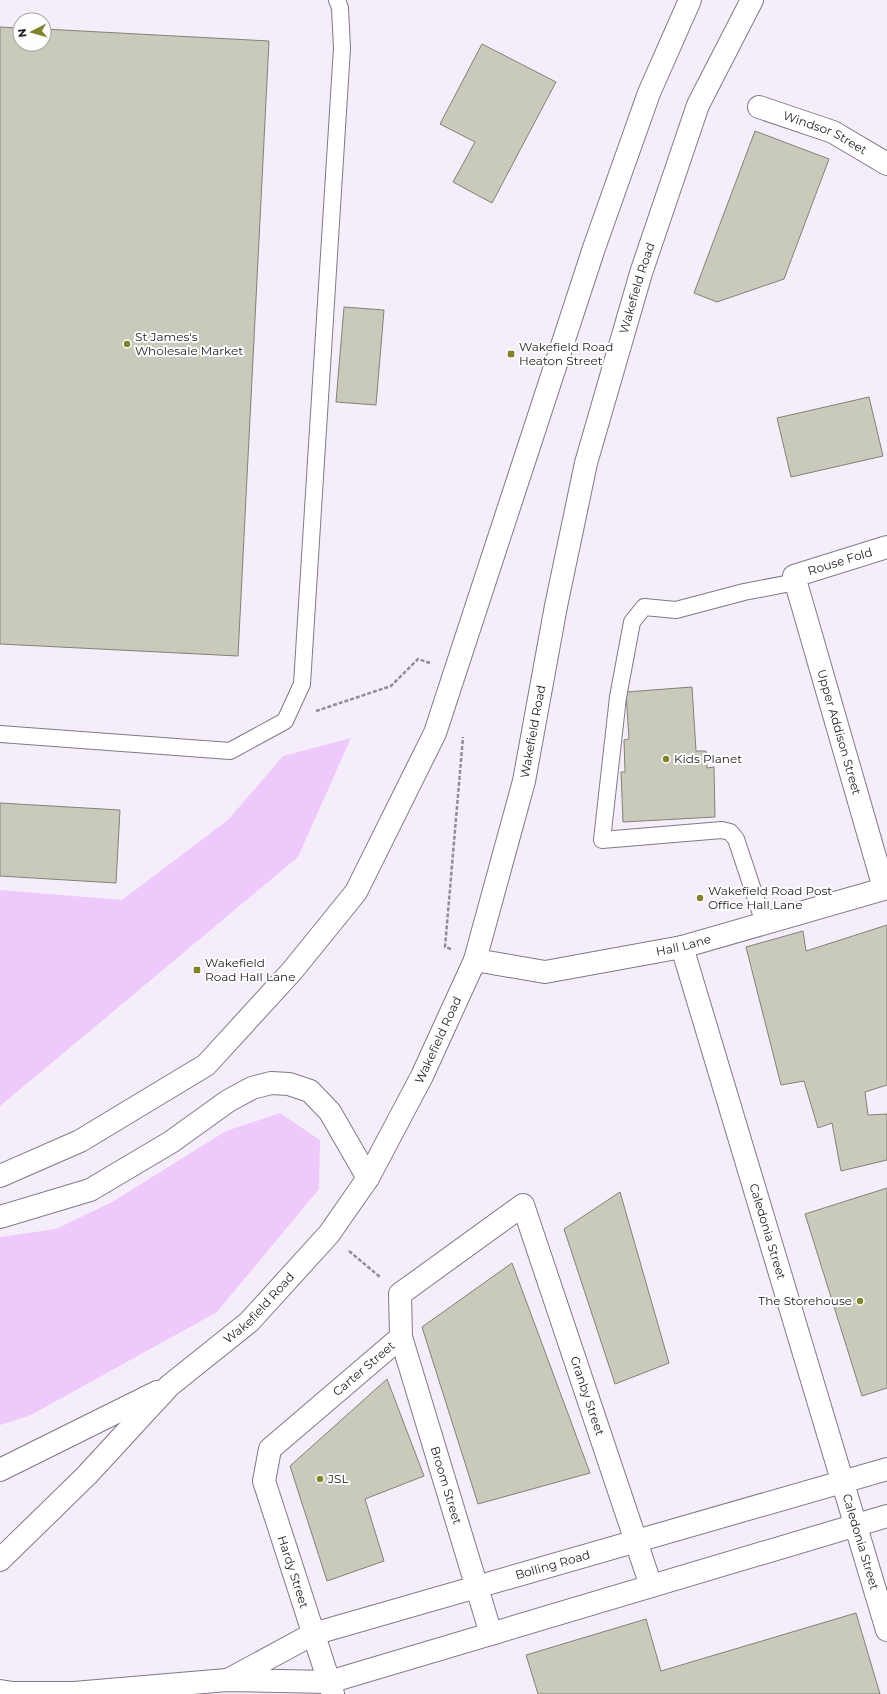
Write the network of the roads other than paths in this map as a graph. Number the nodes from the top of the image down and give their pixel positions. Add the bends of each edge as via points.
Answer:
1 (337, 0) edge
2 (752, 0) edge
3 (685, 2) edge
4 (759, 107) dead end
5 (887, 164) edge
6 (887, 548) edge
7 (795, 579) junction
8 (0, 734) edge
9 (885, 888) edge
10 (764, 923) junction
11 (682, 947) junction
12 (475, 960) junction
13 (0, 1176) edge
14 (368, 1178) junction
15 (523, 1205) joint
16 (0, 1217) edge
17 (401, 1337) junction
18 (169, 1386) junction
19 (270, 1449) joint
20 (887, 1469) edge
21 (0, 1470) edge
22 (842, 1482) junction
23 (887, 1516) edge
24 (856, 1526) junction
25 (635, 1542) junction
26 (0, 1560) edge
27 (650, 1586) junction
28 (477, 1587) junction
29 (887, 1630) edge
30 (313, 1634) junction
31 (491, 1634) junction
32 (227, 1680) junction
33 (195, 1688) edge
34 (331, 1688) edge
35 (6, 1690) edge
36 (130, 1691) edge

1 - 8 lane via 340,8 342,48 302,684 285,721 230,751
2 - 12 street, Wakefield Road via 698,105 641,273 586,463 556,606 524,781
3 - 13 street via 594,248 438,725 356,892 292,971 206,1065 80,1142
4 - 5 street, Windsor Street via 833,132
6 - 7 street, Rouse Fold
7 - 9 street, Upper Addison Street
7 - 10 lane via 676,610 644,607 632,622 618,697 602,840 722,830 730,832 736,839
9 - 10 street, Hall Lane
10 - 11 street, Hall Lane
11 - 12 street, Hall Lane via 545,972
11 - 22 street, Caledonia Street
12 - 14 street, Wakefield Road via 422,1076
14 - 16 street via 330,1112 310,1091 290,1084 271,1083 252,1088 228,1101 171,1142 90,1190
14 - 18 street, Wakefield Road via 329,1234 249,1322
15 - 17 street, Carter Street via 400,1294
15 - 25 street, Granby Street
17 - 19 street, Carter Street
17 - 28 street, Broom Street
18 - 21 street
18 - 26 street via 88,1475
19 - 30 street, Hardy Street via 264,1481
20 - 22 street, Bolling Road
22 - 24 street, Caledonia Street
22 - 25 street, Bolling Road
23 - 24 street, Bolling Road
24 - 27 street, Bolling Road
24 - 29 street, Caledonia Street
25 - 27 street, Granby Street
25 - 28 street, Bolling Road
27 - 31 street, Bolling Road
28 - 30 street, Bolling Road
28 - 31 street, Broom Street
30 - 32 street, Bolling Road
30 - 34 street, Hardy Street
31 - 34 street, Bolling Road
32 - 33 street, Bolling Road
32 - 34 street, Bolling Road
33 - 36 street, Bolling Road
35 - 36 street, Bolling Road via 74,1693

